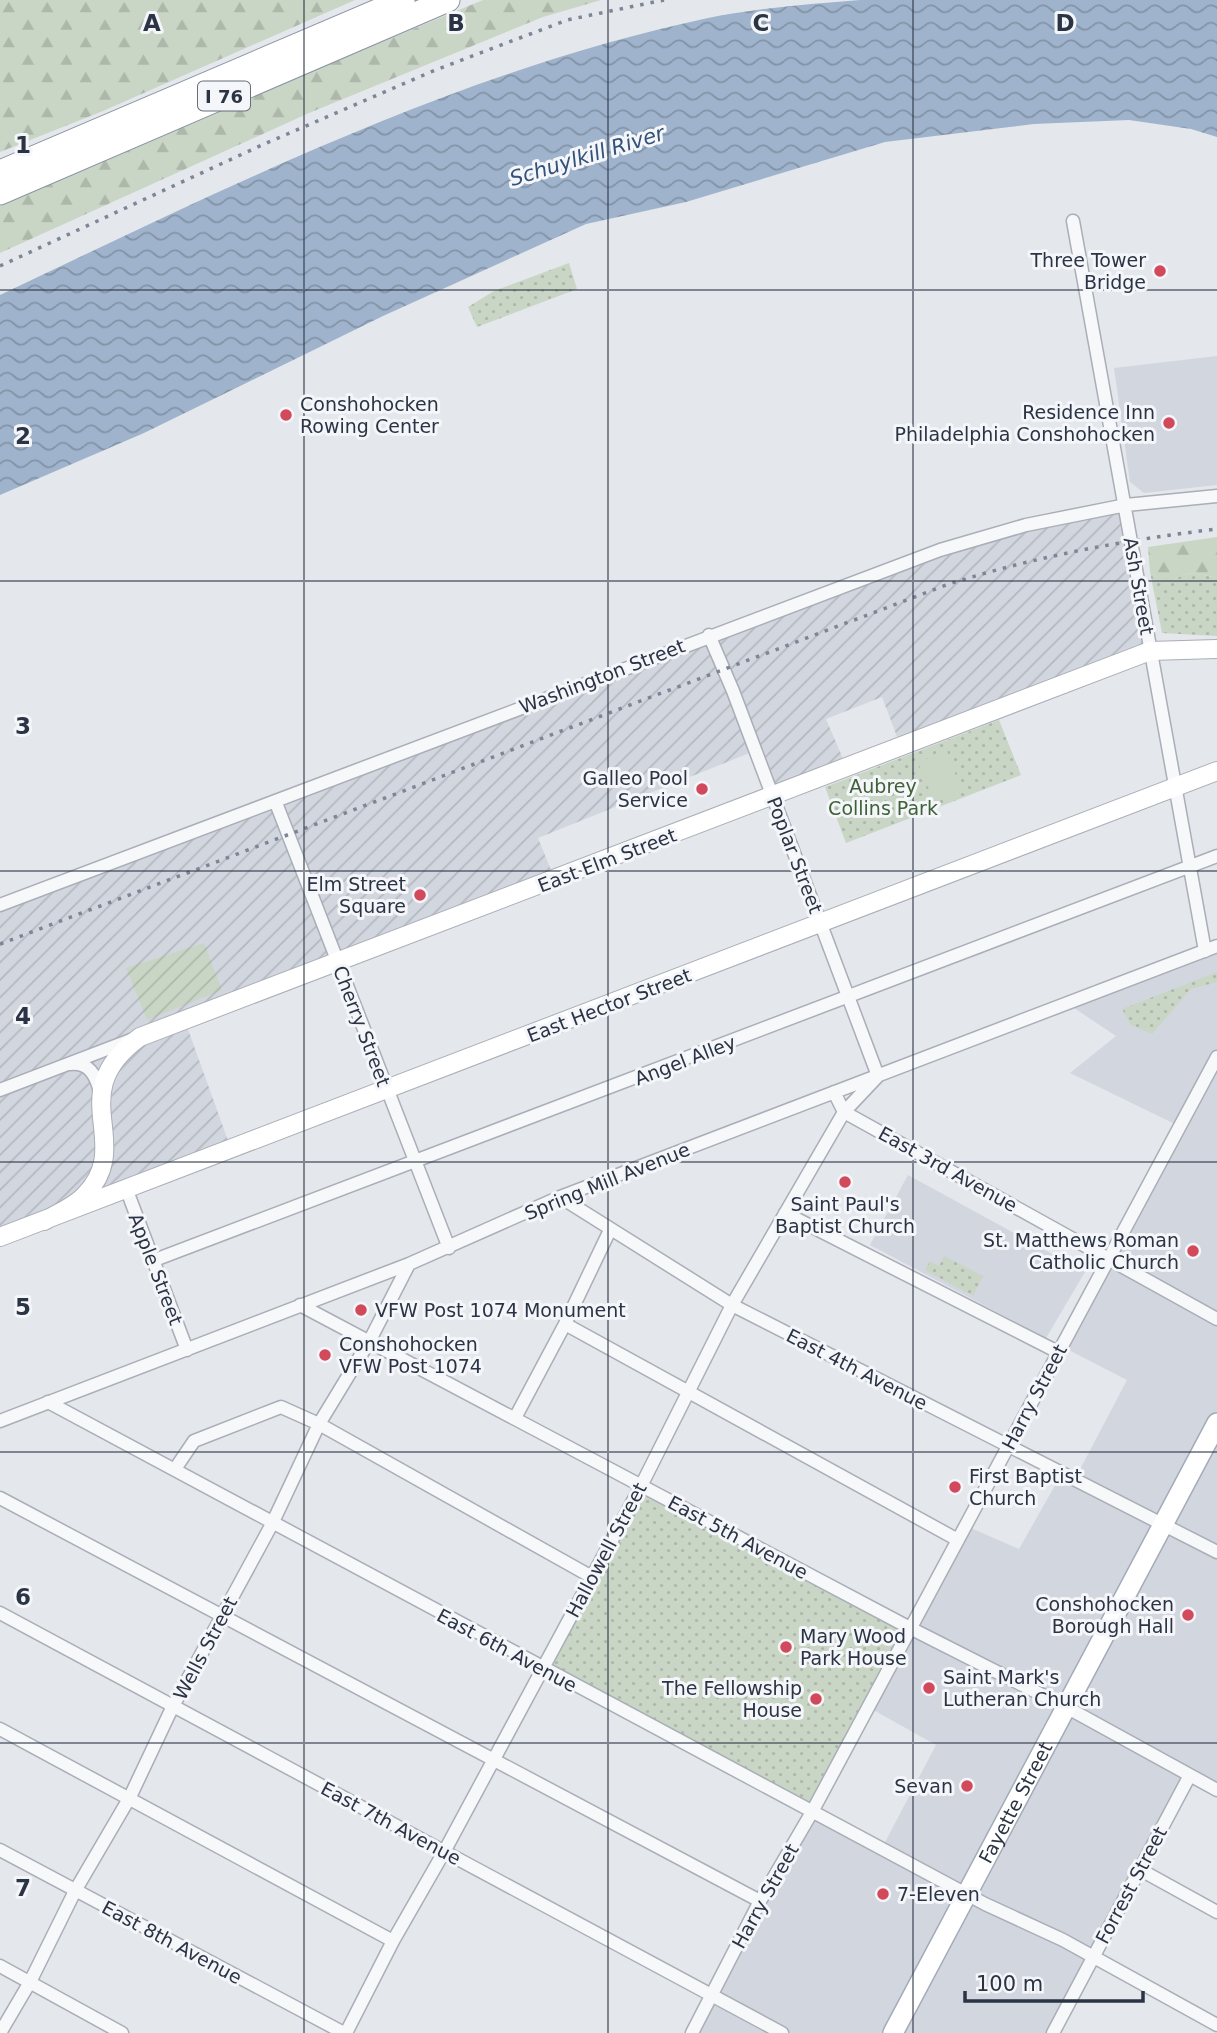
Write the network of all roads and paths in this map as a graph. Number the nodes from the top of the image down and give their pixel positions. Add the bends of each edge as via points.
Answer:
1 (403, 0) edge
2 (448, 0) edge
3 (0, 172) edge
4 (0, 193) edge
5 (1073, 221) dead end
6 (1217, 496) edge
7 (1126, 505) junction
8 (709, 635) junction
9 (1217, 649) edge
10 (1150, 651) junction
11 (1217, 771) edge
12 (1175, 786) junction
13 (773, 797) junction
14 (276, 803) junction
15 (1217, 856) edge
16 (1190, 864) junction
17 (0, 905) edge
18 (821, 924) junction
19 (1211, 948) edge
20 (337, 963) junction
21 (849, 998) junction
22 (140, 1037) junction
23 (1217, 1057) edge
24 (60, 1067) junction
25 (878, 1076) junction
26 (1211, 1081) edge
27 (0, 1090) edge
28 (387, 1090) junction
29 (100, 1092) junction
30 (834, 1092) junction
31 (844, 1112) junction
32 (104, 1158) junction
33 (414, 1161) junction
34 (126, 1188) junction
35 (559, 1197) junction
36 (785, 1213) junction
37 (44, 1221) junction
38 (610, 1230) junction
39 (0, 1237) edge
40 (449, 1248) junction
41 (1107, 1259) junction
42 (152, 1261) junction
43 (409, 1264) junction
44 (300, 1305) junction
45 (732, 1305) junction
46 (1217, 1319) edge
47 (565, 1324) junction
48 (370, 1340) junction
49 (187, 1350) junction
50 (1058, 1352) junction
51 (690, 1391) junction
52 (47, 1402) junction
53 (515, 1418) junction
54 (0, 1421) edge
55 (1217, 1423) edge
56 (319, 1424) junction
57 (1008, 1446) junction
58 (175, 1469) junction
59 (641, 1486) junction
60 (0, 1498) edge
61 (272, 1524) junction
62 (1164, 1524) junction
63 (958, 1540) junction
64 (1217, 1552) edge
65 (592, 1577) junction
66 (0, 1613) edge
67 (223, 1615) junction
68 (910, 1628) junction
69 (543, 1669) junction
70 (1066, 1707) junction
71 (172, 1708) junction
72 (0, 1729) edge
73 (492, 1759) junction
74 (1190, 1775) junction
75 (1217, 1790) edge
76 (130, 1797) junction
77 (812, 1812) junction
78 (0, 1850) edge
79 (444, 1852) junction
80 (1139, 1869) junction
81 (75, 1891) junction
82 (967, 1894) junction
83 (760, 1901) junction
84 (1217, 1912) edge
85 (393, 1941) junction
86 (1093, 1956) junction
87 (0, 1966) edge
88 (30, 1982) junction
89 (711, 1996) junction
90 (1217, 2025) edge
91 (0, 2033) edge
92 (122, 2033) edge
93 (345, 2033) edge
94 (692, 2033) edge
95 (782, 2033) edge
96 (893, 2033) edge
97 (1053, 2033) edge

1 - 3 highway, I 76
2 - 4 highway, I 76
5 - 7 street, Ash Street
6 - 7 street, Washington Street
7 - 8 street, Washington Street via 1026,525 940,550
7 - 10 street, Ash Street
8 - 13 street, Poplar Street
8 - 14 street, Washington Street
9 - 10 main road, East Elm Street
10 - 12 street, Ash Street
10 - 13 main road, East Elm Street
11 - 12 main road, East Hector Street
12 - 16 street, Ash Street
12 - 18 main road, East Hector Street
13 - 18 street, Poplar Street
13 - 20 main road, East Elm Street
14 - 17 street, Washington Street
14 - 20 street, Cherry Street
15 - 16 street, Angel Alley
16 - 19 street, Ash Street
16 - 21 street, Angel Alley
18 - 21 street, Poplar Street
18 - 28 main road, East Hector Street
19 - 25 street, Spring Mill Avenue
20 - 22 main road, East Elm Street
20 - 28 street, Cherry Street
21 - 25 street, Poplar Street
21 - 33 street, Angel Alley
22 - 24 street, East Elm Street
22 - 29 main road via 117,1056
23 - 26 street, Harry Street
24 - 27 street, East Elm Street
24 - 29 street via 84,1065
25 - 30 street, Spring Mill Avenue
25 - 31 street, Hallowell Street
26 - 41 street, Harry Street
28 - 33 street, Cherry Street
28 - 34 main road, East Hector Street
29 - 32 main road
30 - 31 street
30 - 35 street, Spring Mill Avenue
31 - 36 street, Hallowell Street
31 - 41 street, East 3rd Avenue
32 - 34 main road via 110,1177
32 - 37 main road via 87,1194
33 - 40 street, Cherry Street
33 - 42 street, Angel Alley
34 - 37 main road, East Hector Street
34 - 42 street, Apple Street
35 - 38 street, East 4th Avenue
35 - 40 street, Spring Mill Avenue
36 - 45 street, Hallowell Street
36 - 50 street
37 - 39 main road, East Hector Street
38 - 45 street, East 4th Avenue
38 - 47 street
40 - 43 street, Spring Mill Avenue
41 - 46 street, East 3rd Avenue
41 - 50 street, Harry Street
42 - 49 street, Apple Street
43 - 44 street, Spring Mill Avenue
43 - 48 street, Wells Street
44 - 48 street, East 5th Avenue
44 - 49 street, Spring Mill Avenue
45 - 51 street, Hallowell Street
45 - 57 street, East 4th Avenue
47 - 51 street
47 - 53 street
48 - 53 street, East 5th Avenue
48 - 56 street, Wells Street
49 - 52 street, Spring Mill Avenue
50 - 57 street, Harry Street
51 - 59 street, Hallowell Street
51 - 63 street
52 - 54 street, Spring Mill Avenue
52 - 58 street, East 6th Avenue
53 - 59 street, East 5th Avenue
55 - 62 main road, Fayette Street
56 - 58 street via 281,1407 194,1441
56 - 61 street, Wells Street
56 - 65 street
57 - 62 street, East 4th Avenue
57 - 63 street, Harry Street
58 - 61 street, East 6th Avenue
59 - 65 street, Hallowell Street
59 - 68 street, East 5th Avenue
60 - 67 street
61 - 67 street, Wells Street
61 - 69 street, East 6th Avenue
62 - 64 street, East 4th Avenue
62 - 70 main road, Fayette Street
63 - 68 street, Harry Street
65 - 69 street, Hallowell Street
66 - 71 street, East 7th Avenue
67 - 71 street, Wells Street
67 - 73 street
68 - 70 street, East 5th Avenue
68 - 77 street, Harry Street
69 - 73 street, Hallowell Street
69 - 77 street, East 6th Avenue
70 - 74 street, East 5th Avenue
70 - 82 main road, Fayette Street
71 - 76 street, Wells Street
71 - 79 street, East 7th Avenue
72 - 76 street
73 - 79 street, Hallowell Street
73 - 83 street
74 - 75 street, East 5th Avenue
74 - 80 street, Forrest Street
76 - 81 street, Wells Street
76 - 85 street
77 - 82 street, East 6th Avenue
77 - 83 street, Harry Street
78 - 81 street, East 8th Avenue
79 - 85 street, Hallowell Street
79 - 89 street, East 7th Avenue
80 - 84 street
80 - 86 street, Forrest Street
81 - 88 street, Wells Street
81 - 93 street, East 8th Avenue
82 - 86 street, East 6th Avenue
82 - 96 main road, Fayette Street
83 - 89 street, Harry Street
85 - 93 street, Hallowell Street
86 - 90 street, East 6th Avenue
86 - 97 street, Forrest Street
87 - 88 street
88 - 91 street, Wells Street
88 - 92 street
89 - 94 street, Harry Street
89 - 95 street, East 7th Avenue

